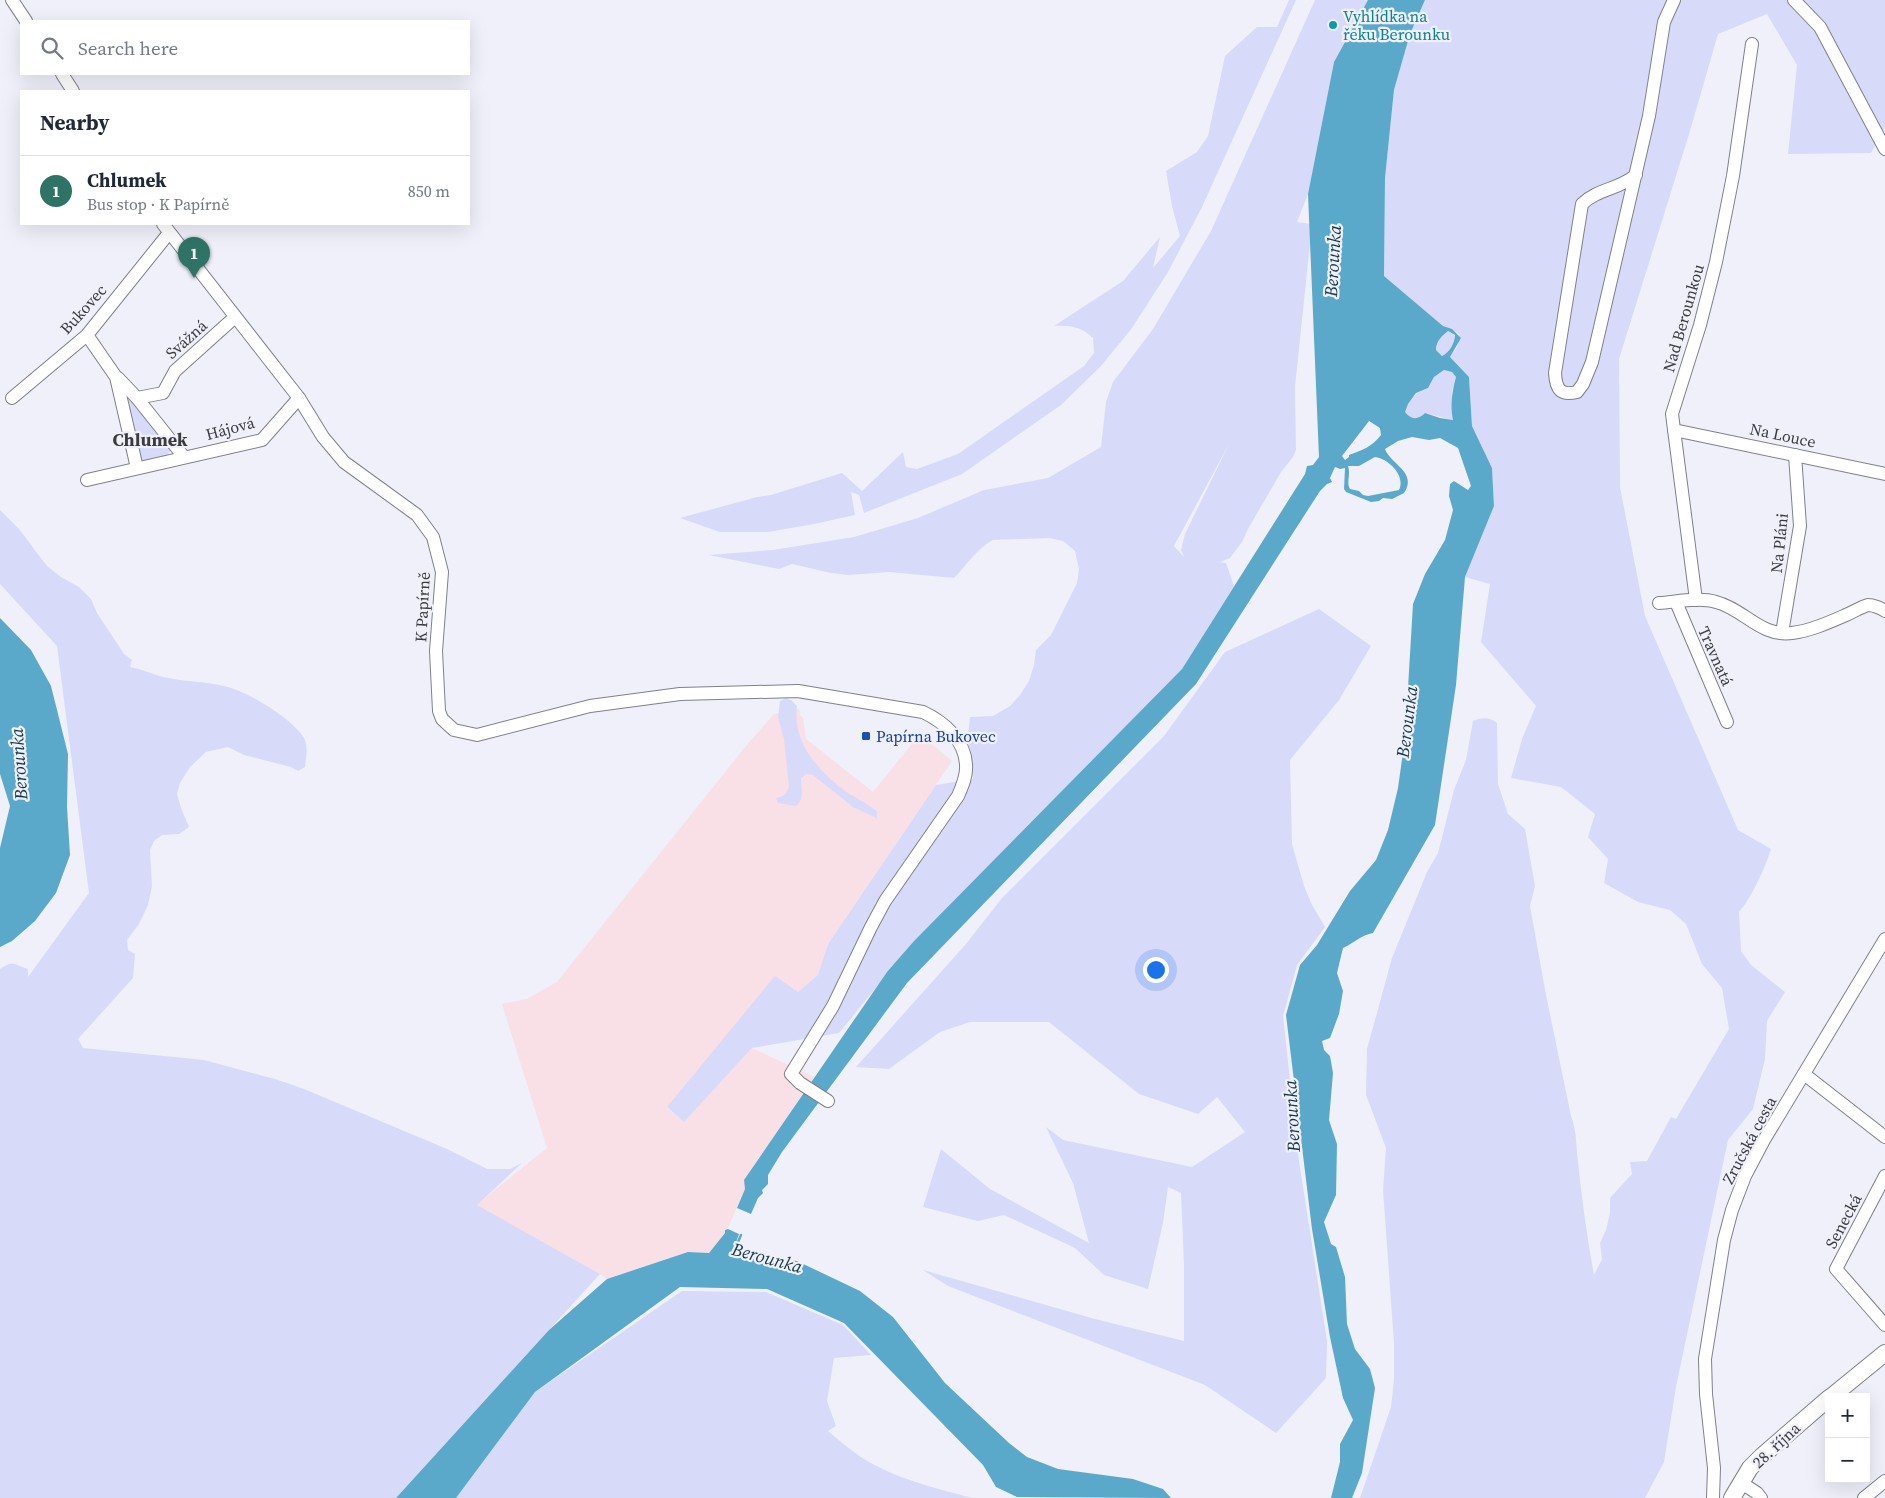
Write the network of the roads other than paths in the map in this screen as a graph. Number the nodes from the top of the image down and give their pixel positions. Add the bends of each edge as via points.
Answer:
1 (12, 0) edge
2 (1674, 0) edge
3 (1794, 0) edge
4 (25, 20) edge
5 (1752, 44) dead end
6 (63, 75) edge
7 (73, 90) edge
8 (1885, 149) edge
9 (1636, 175) junction
10 (166, 228) edge
11 (236, 317) junction
12 (86, 335) junction
13 (116, 377) junction
14 (12, 398) dead end
15 (137, 398) junction
16 (299, 398) junction
17 (1674, 430) junction
18 (1795, 455) junction
19 (184, 457) junction
20 (137, 468) junction
21 (1885, 474) edge
22 (86, 480) dead end
23 (1696, 600) junction
24 (1676, 602) junction
25 (1659, 603) dead end
26 (1885, 611) edge
27 (1782, 633) junction
28 (1727, 722) dead end
29 (1884, 944) edge
30 (1804, 1074) junction
31 (828, 1101) dead end
32 (1885, 1137) edge
33 (1885, 1176) edge
34 (1885, 1325) edge
35 (1885, 1353) edge
36 (1835, 1393) edge
37 (1825, 1401) edge
38 (1885, 1481) edge
39 (1740, 1482) junction
40 (1713, 1498) edge
41 (1732, 1498) edge
42 (1761, 1498) edge
43 (1864, 1498) edge

1 - 4 street
2 - 9 street via 1664,22
3 - 8 street via 1820,27
5 - 17 street, Nad Berounkou via 1733,176 1716,262 1672,414
6 - 7 street
9 - 9 street via 1592,362 1583,384 1577,392 1569,394 1556,385 1555,373 1582,204
10 - 11 street, K Papírně
10 - 12 street, Bukovec
11 - 15 street, Svážná via 174,371 163,393
11 - 16 street, K Papírně
12 - 13 street
12 - 14 street, Bukovec
13 - 15 street
13 - 20 street
15 - 19 street
16 - 19 street, Hájová via 262,440
16 - 31 street, K Papírně via 323,438 344,462 417,515 432,537 442,572 436,651 439,711 442,719 454,730 477,735 590,706 680,694 798,691 923,712 943,723 955,736 966,766 958,796 885,901 833,1006 791,1074
17 - 18 street, Na Louce
17 - 23 street, Nad Berounkou
18 - 21 street, Na Louce
18 - 27 street, Na Pláni via 1800,526
19 - 20 street, Hájová
20 - 22 street, Hájová
23 - 24 street
23 - 27 street via 1716,601 1765,630
24 - 25 street
24 - 28 street, Travnatá
26 - 27 street via 1868,605 1799,632
29 - 30 street, Zručská cesta
30 - 32 street
30 - 40 street, Zručská cesta via 1745,1176 1724,1240 1705,1359 1714,1468
33 - 34 street, Senecká via 1836,1269
35 - 36 main road, 28. října
37 - 39 main road, 28. října via 1762,1456
38 - 43 street
39 - 41 main road, 28. října
39 - 42 street

